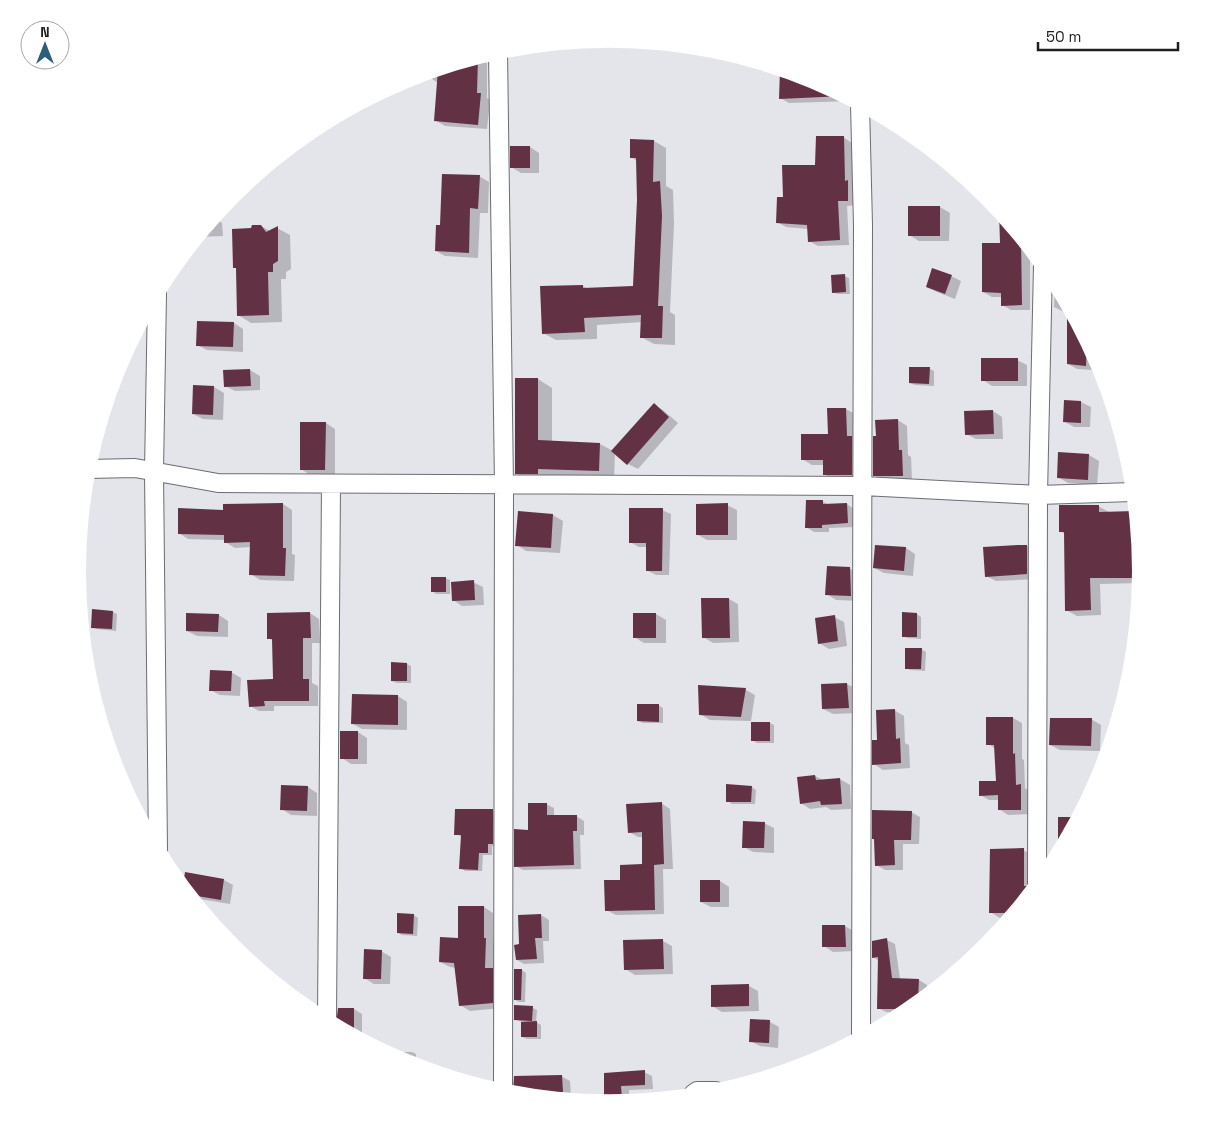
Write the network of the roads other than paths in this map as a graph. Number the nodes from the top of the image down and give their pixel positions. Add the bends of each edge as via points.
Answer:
1 (498, 60) edge
2 (860, 112) edge
3 (1043, 278) edge
4 (157, 308) edge
5 (96, 469) edge
6 (154, 472) junction
7 (331, 484) junction
8 (504, 484) junction
9 (863, 486) junction
10 (1126, 492) edge
11 (1038, 495) junction
12 (158, 835) edge
13 (1037, 871) edge
14 (327, 1011) edge
15 (861, 1028) edge
16 (503, 1082) edge

1 - 8 street
2 - 9 street
3 - 11 street
4 - 6 street
5 - 6 street via 135,468
6 - 7 street via 218,483
6 - 12 street
7 - 8 street
7 - 14 street
8 - 9 street
8 - 16 street
9 - 11 street
9 - 15 street
10 - 11 street
11 - 13 street

